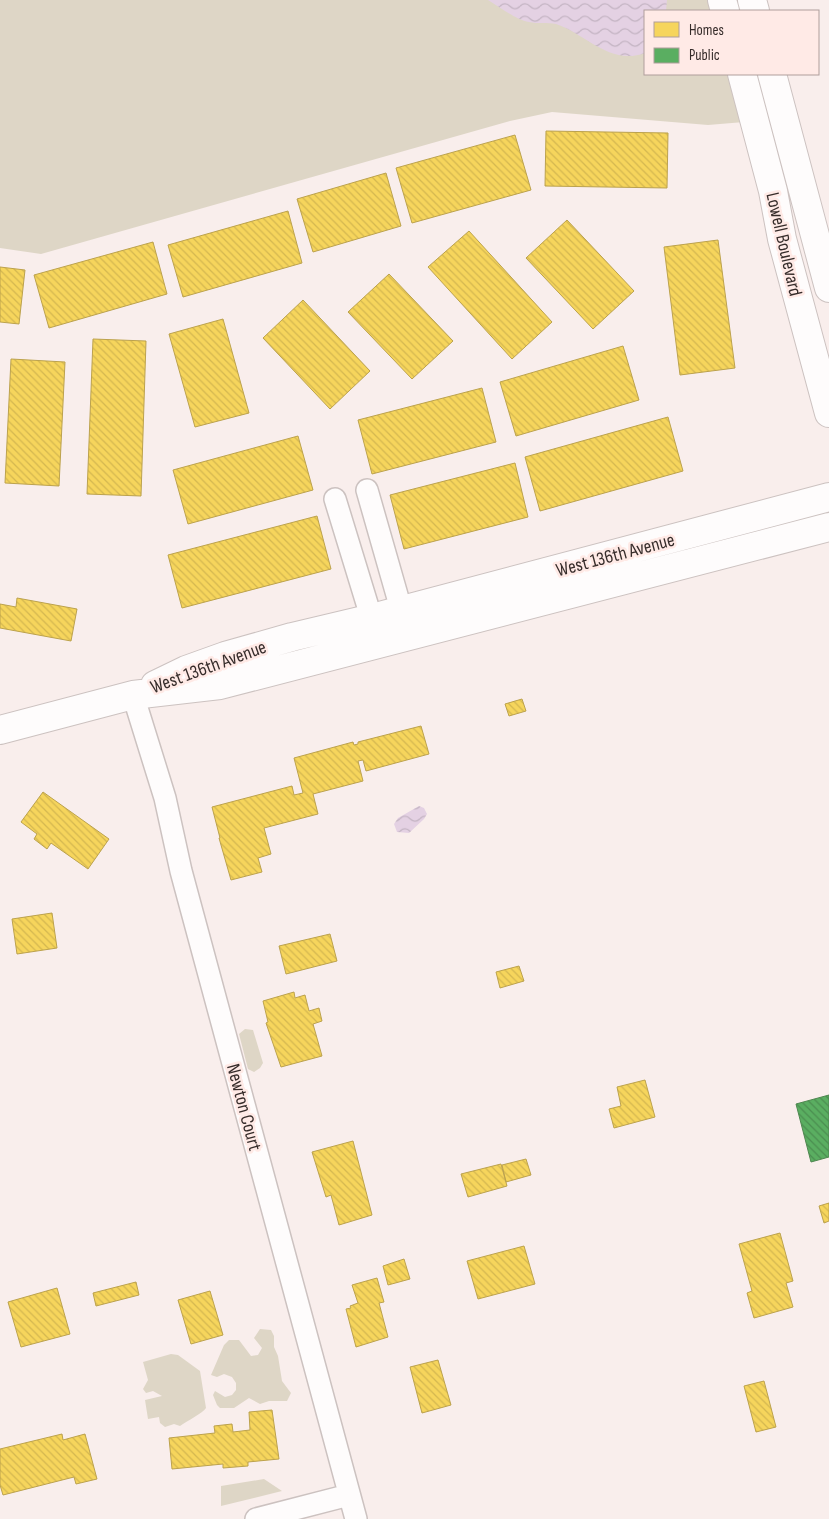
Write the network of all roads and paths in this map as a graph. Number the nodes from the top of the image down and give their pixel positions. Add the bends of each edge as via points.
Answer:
1 (742, 75) edge
2 (772, 75) edge
3 (829, 288) edge
4 (829, 413) edge
5 (367, 490) dead end
6 (829, 497) edge
7 (335, 499) dead end
8 (829, 527) edge
9 (405, 623) junction
10 (375, 631) junction
11 (133, 695) junction
12 (0, 730) edge
13 (349, 1495) junction
14 (256, 1519) edge
15 (356, 1519) edge

1 - 4 main road, Lowell Boulevard
2 - 3 main road, Lowell Boulevard
5 - 9 street
6 - 9 main road, West 136th Avenue
7 - 10 street
8 - 9 main road, West 136th Avenue
9 - 10 main road, West 136th Avenue
10 - 11 main road, West 136th Avenue via 292,637 186,670
11 - 12 main road, West 136th Avenue
11 - 13 street, Newton Court via 164,798
13 - 14 street
13 - 15 street, Newton Court

